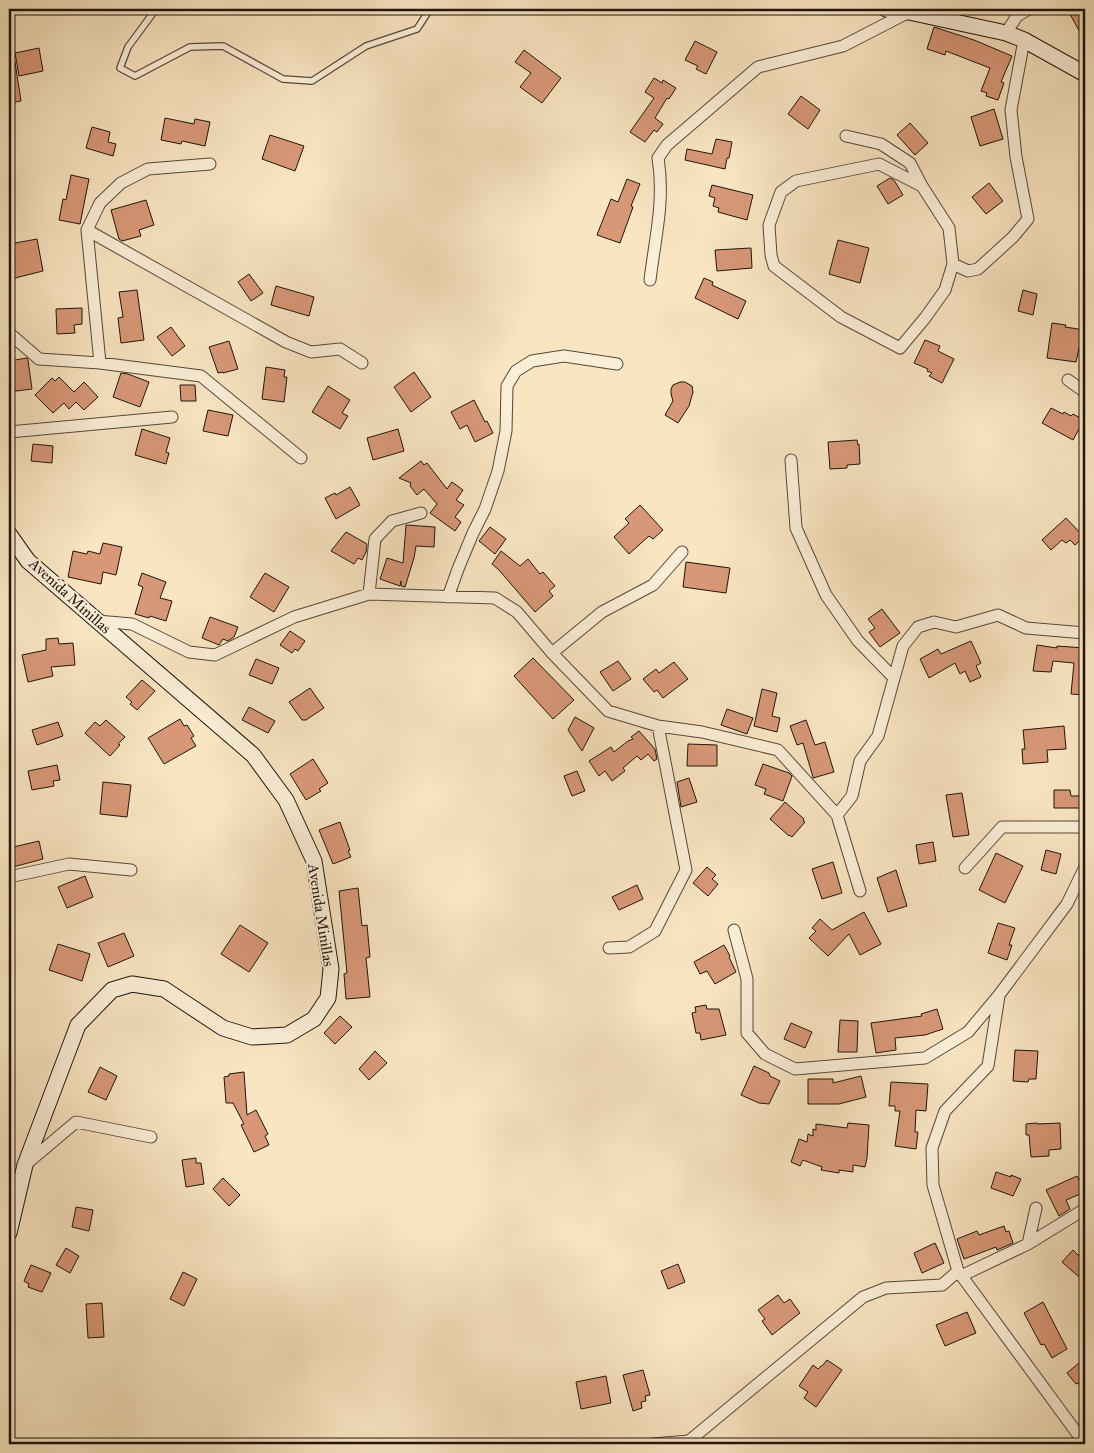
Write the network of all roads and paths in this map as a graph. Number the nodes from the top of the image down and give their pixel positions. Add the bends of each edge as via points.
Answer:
1 (156, 9) edge
2 (430, 9) edge
3 (886, 9) edge
4 (1028, 9) edge
5 (909, 12) junction
6 (1006, 33) junction
7 (1024, 40) junction
8 (1085, 74) edge
9 (846, 136) dead end
10 (210, 164) dead end
11 (922, 186) junction
12 (87, 230) junction
13 (953, 264) junction
14 (650, 280) dead end
15 (9, 332) edge
16 (100, 363) junction
17 (362, 363) dead end
18 (617, 364) dead end
19 (1068, 380) dead end
20 (1085, 392) edge
21 (172, 417) dead end
22 (9, 432) edge
23 (301, 458) dead end
24 (791, 460) dead end
25 (421, 513) dead end
26 (9, 534) edge
27 (682, 552) dead end
28 (369, 594) junction
29 (448, 597) junction
30 (98, 621) junction
31 (1085, 633) edge
32 (552, 653) junction
33 (894, 678) junction
34 (658, 726) junction
35 (837, 815) junction
36 (1085, 828) edge
37 (1085, 867) edge
38 (965, 868) dead end
39 (130, 870) dead end
40 (9, 877) edge
41 (860, 891) dead end
42 (734, 930) dead end
43 (609, 948) dead end
44 (999, 994) junction
45 (150, 1137) dead end
46 (25, 1165) junction
47 (1036, 1208) dead end
48 (1085, 1210) edge
49 (9, 1233) edge
50 (1028, 1244) junction
51 (960, 1273) junction
52 (653, 1444) edge
53 (1085, 1444) edge

1 - 2 lane via 128,47 120,68 135,76 190,47 223,46 283,79 312,81 366,46 417,29
3 - 5 street
4 - 6 street via 1017,16
5 - 6 street
5 - 14 street via 843,46 758,67 667,145 658,158 662,188
6 - 7 street
7 - 8 street
7 - 13 street via 1011,110 1028,219 978,269 968,271
9 - 11 street via 881,144 910,163
10 - 12 street via 148,169 121,183 100,203
11 - 13 street via 949,228
11 - 13 street via 879,164 796,181 781,192 769,225 774,266 841,317 900,348 945,290
12 - 16 street
12 - 17 street via 286,342 311,352 340,348
15 - 16 street via 39,359
16 - 23 street via 200,376
18 - 29 street via 564,356 532,360 516,371 507,386 506,431 498,471
19 - 20 street
21 - 22 street
24 - 33 street via 796,528 826,595 858,641
25 - 28 street via 392,521 375,539
26 - 30 street, Avenida Minillas via 28,561
27 - 32 street via 653,585 602,612
28 - 29 street
28 - 30 street via 294,617 215,655 189,652 132,624
29 - 32 street via 495,598 517,612
30 - 46 street, Avenida Minillas via 253,755 286,800 314,861 331,968 328,998 314,1019 288,1034 252,1037 224,1028 164,989 132,984 112,990 78,1025
31 - 33 street via 1026,628 998,615 956,627 934,622 918,627 903,646
32 - 34 street via 608,711
33 - 35 street via 878,736 860,761 852,796
34 - 35 street via 702,732 778,750
34 - 43 street via 686,870 655,931 629,947
35 - 41 street
36 - 38 street via 1002,827
37 - 44 street via 1067,904
39 - 40 street via 69,864
42 - 44 street via 747,980 747,1033 765,1054 795,1069 925,1058 968,1032
44 - 51 street via 988,1066 945,1111 932,1148 934,1185
45 - 46 street via 76,1122
46 - 49 street, Avenida Minillas
47 - 50 street
48 - 50 street
50 - 51 street
51 - 52 street via 942,1285 886,1288 863,1297 689,1441
51 - 53 street

